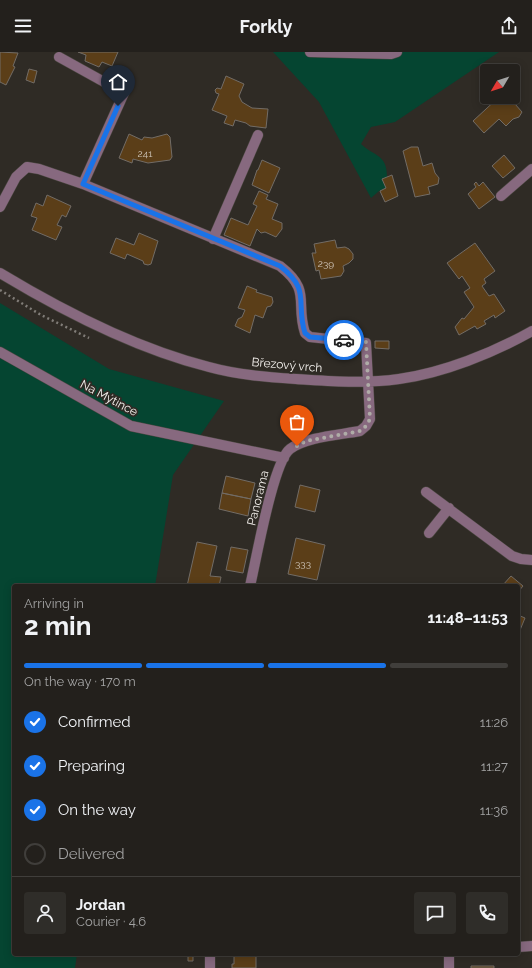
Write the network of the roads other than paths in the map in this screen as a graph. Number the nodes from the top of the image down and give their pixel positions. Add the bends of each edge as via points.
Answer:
1 (310, 52) edge
2 (397, 52) edge
3 (59, 57) dead end
4 (258, 135) dead end
5 (532, 169) edge
6 (83, 184) junction
7 (501, 196) dead end
8 (0, 207) edge
9 (213, 239) junction
10 (0, 273) edge
11 (532, 331) edge
12 (0, 352) edge
13 (369, 382) junction
14 (284, 458) junction
15 (426, 492) dead end
16 (449, 508) junction
17 (429, 533) dead end
18 (532, 560) edge
19 (250, 584) edge
20 (532, 946) edge
21 (520, 947) edge
22 (210, 956) edge
23 (449, 956) edge
24 (210, 968) edge
25 (449, 968) edge

1 - 2 street
3 - 6 street via 124,93
4 - 9 street
5 - 7 street
6 - 8 street via 27,167 16,176
6 - 9 street
9 - 13 street via 280,266 293,277 301,297 303,327 310,337 366,342
10 - 13 street, Březový vrch via 81,318 163,352 209,367 256,377
11 - 13 street, Březový vrch via 454,365 400,379
12 - 14 street, Na Mýtince via 131,426
13 - 14 street, Panorama via 370,419 366,426 360,431 306,441 289,450
14 - 19 street, Panorama via 277,473
15 - 16 street
16 - 17 street
16 - 18 street via 512,556
20 - 21 street
22 - 24 street
23 - 25 street

